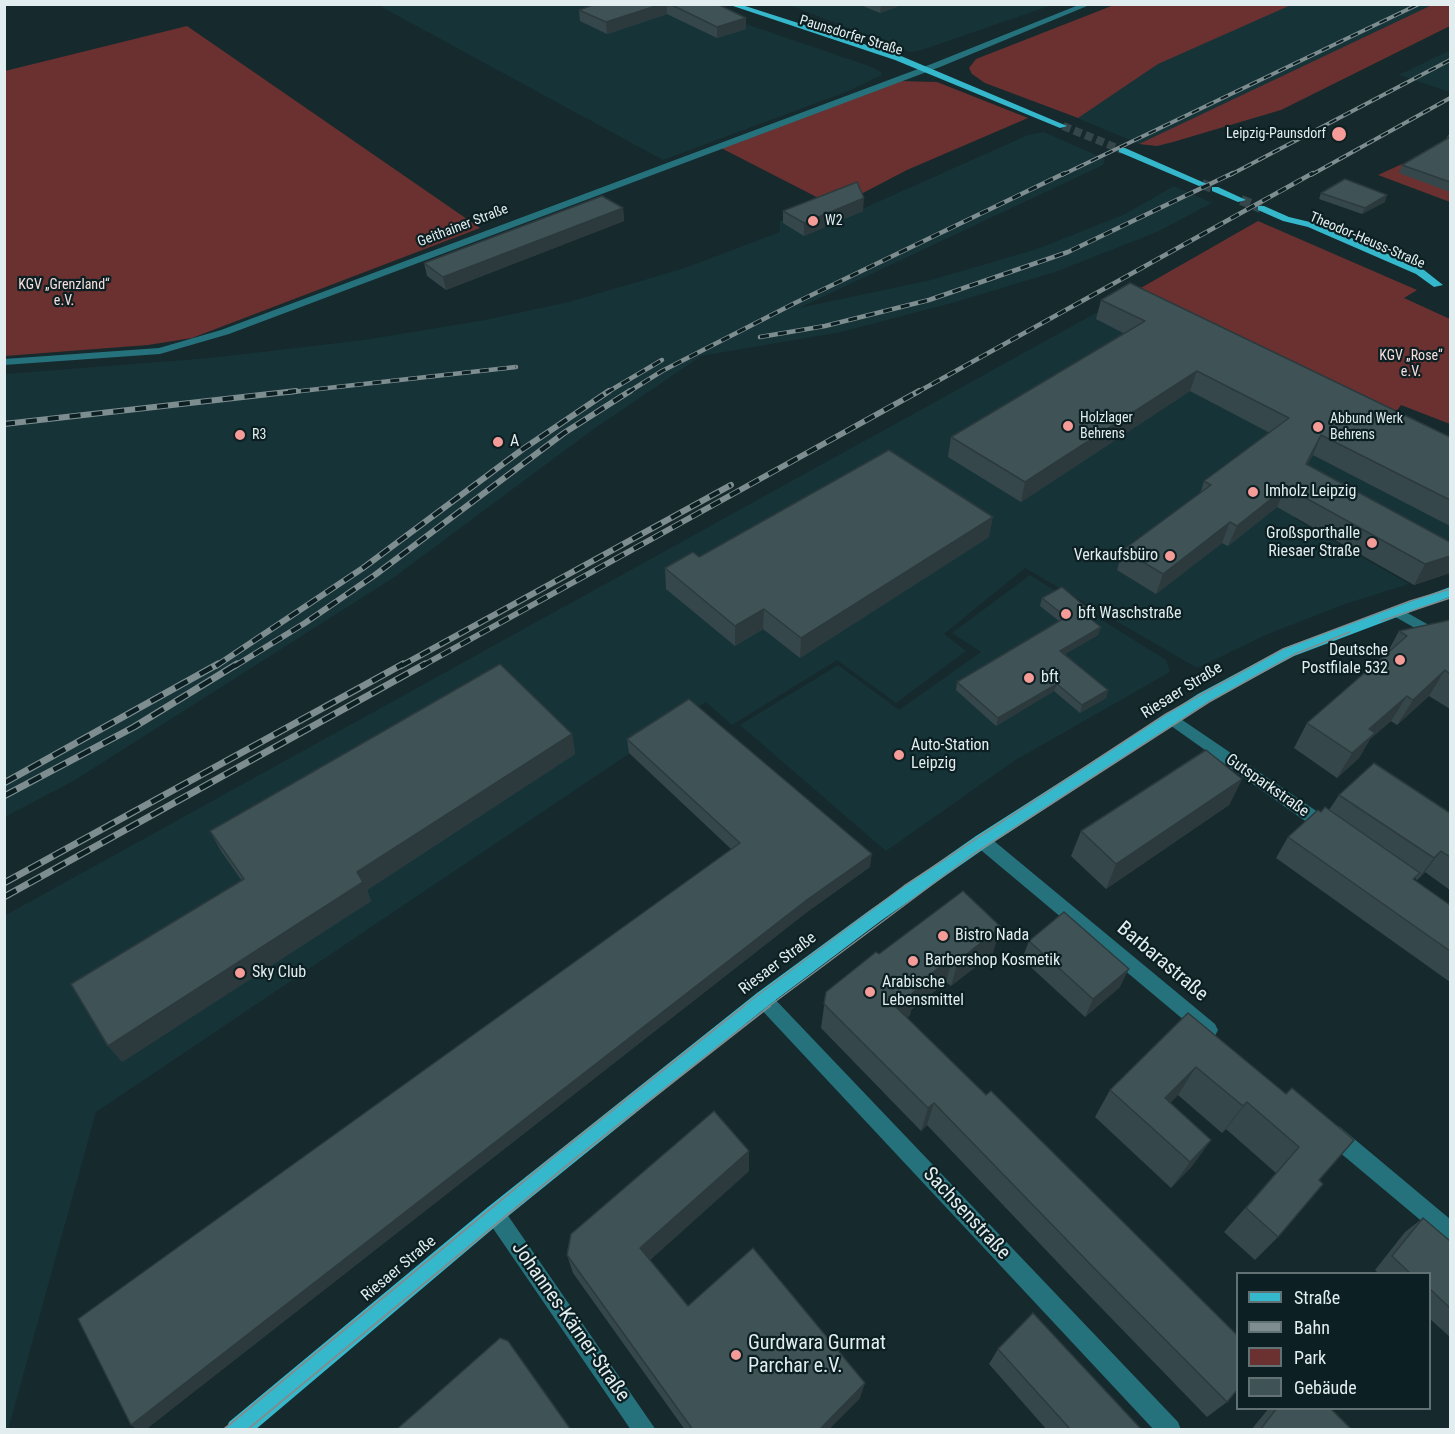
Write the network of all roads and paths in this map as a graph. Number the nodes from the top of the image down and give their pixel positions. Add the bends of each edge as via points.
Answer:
1 (722, 4) edge
2 (730, 4) edge
3 (1089, 4) edge
4 (920, 70) junction
5 (1063, 126) tunnel mouth
6 (1122, 150) tunnel mouth
7 (1202, 184) tunnel mouth
8 (1215, 189) tunnel mouth
9 (1241, 200) tunnel mouth
10 (1261, 208) tunnel mouth
11 (1450, 290) edge
12 (4, 362) edge
13 (1450, 592) edge
14 (1450, 599) edge
15 (1397, 612) junction
16 (1450, 643) edge
17 (1172, 719) junction
18 (1343, 839) edge
19 (982, 841) junction
20 (763, 999) junction
21 (1225, 1044) edge
22 (1315, 1119) edge
23 (495, 1214) junction
24 (1450, 1232) edge
25 (237, 1430) edge
26 (645, 1430) edge
27 (1170, 1430) edge

1 - 4 main road, Paunsdorfer Straße via 756,20 878,61
2 - 4 main road, Paunsdorfer Straße via 898,58
3 - 4 street, Geithainer Straße
4 - 5 main road via 964,84
4 - 12 street, Geithainer Straße via 192,343 160,351
6 - 7 main road
8 - 9 main road
10 - 11 main road, Theodor-Heuss-Straße via 1302,231 1396,272
13 - 15 main road, Riesaer Straße
14 - 15 main road, Riesaer Straße
15 - 16 street
15 - 17 main road, Riesaer Straße via 1289,652
17 - 18 street, Gutsparkstraße
17 - 19 main road, Riesaer Straße
19 - 20 main road, Riesaer Straße
19 - 21 street, Barbarastraße
20 - 23 main road, Riesaer Straße
20 - 27 street, Sachsenstraße
22 - 24 street
23 - 25 main road, Riesaer Straße
23 - 26 street, Johannes-Kärner-Straße

